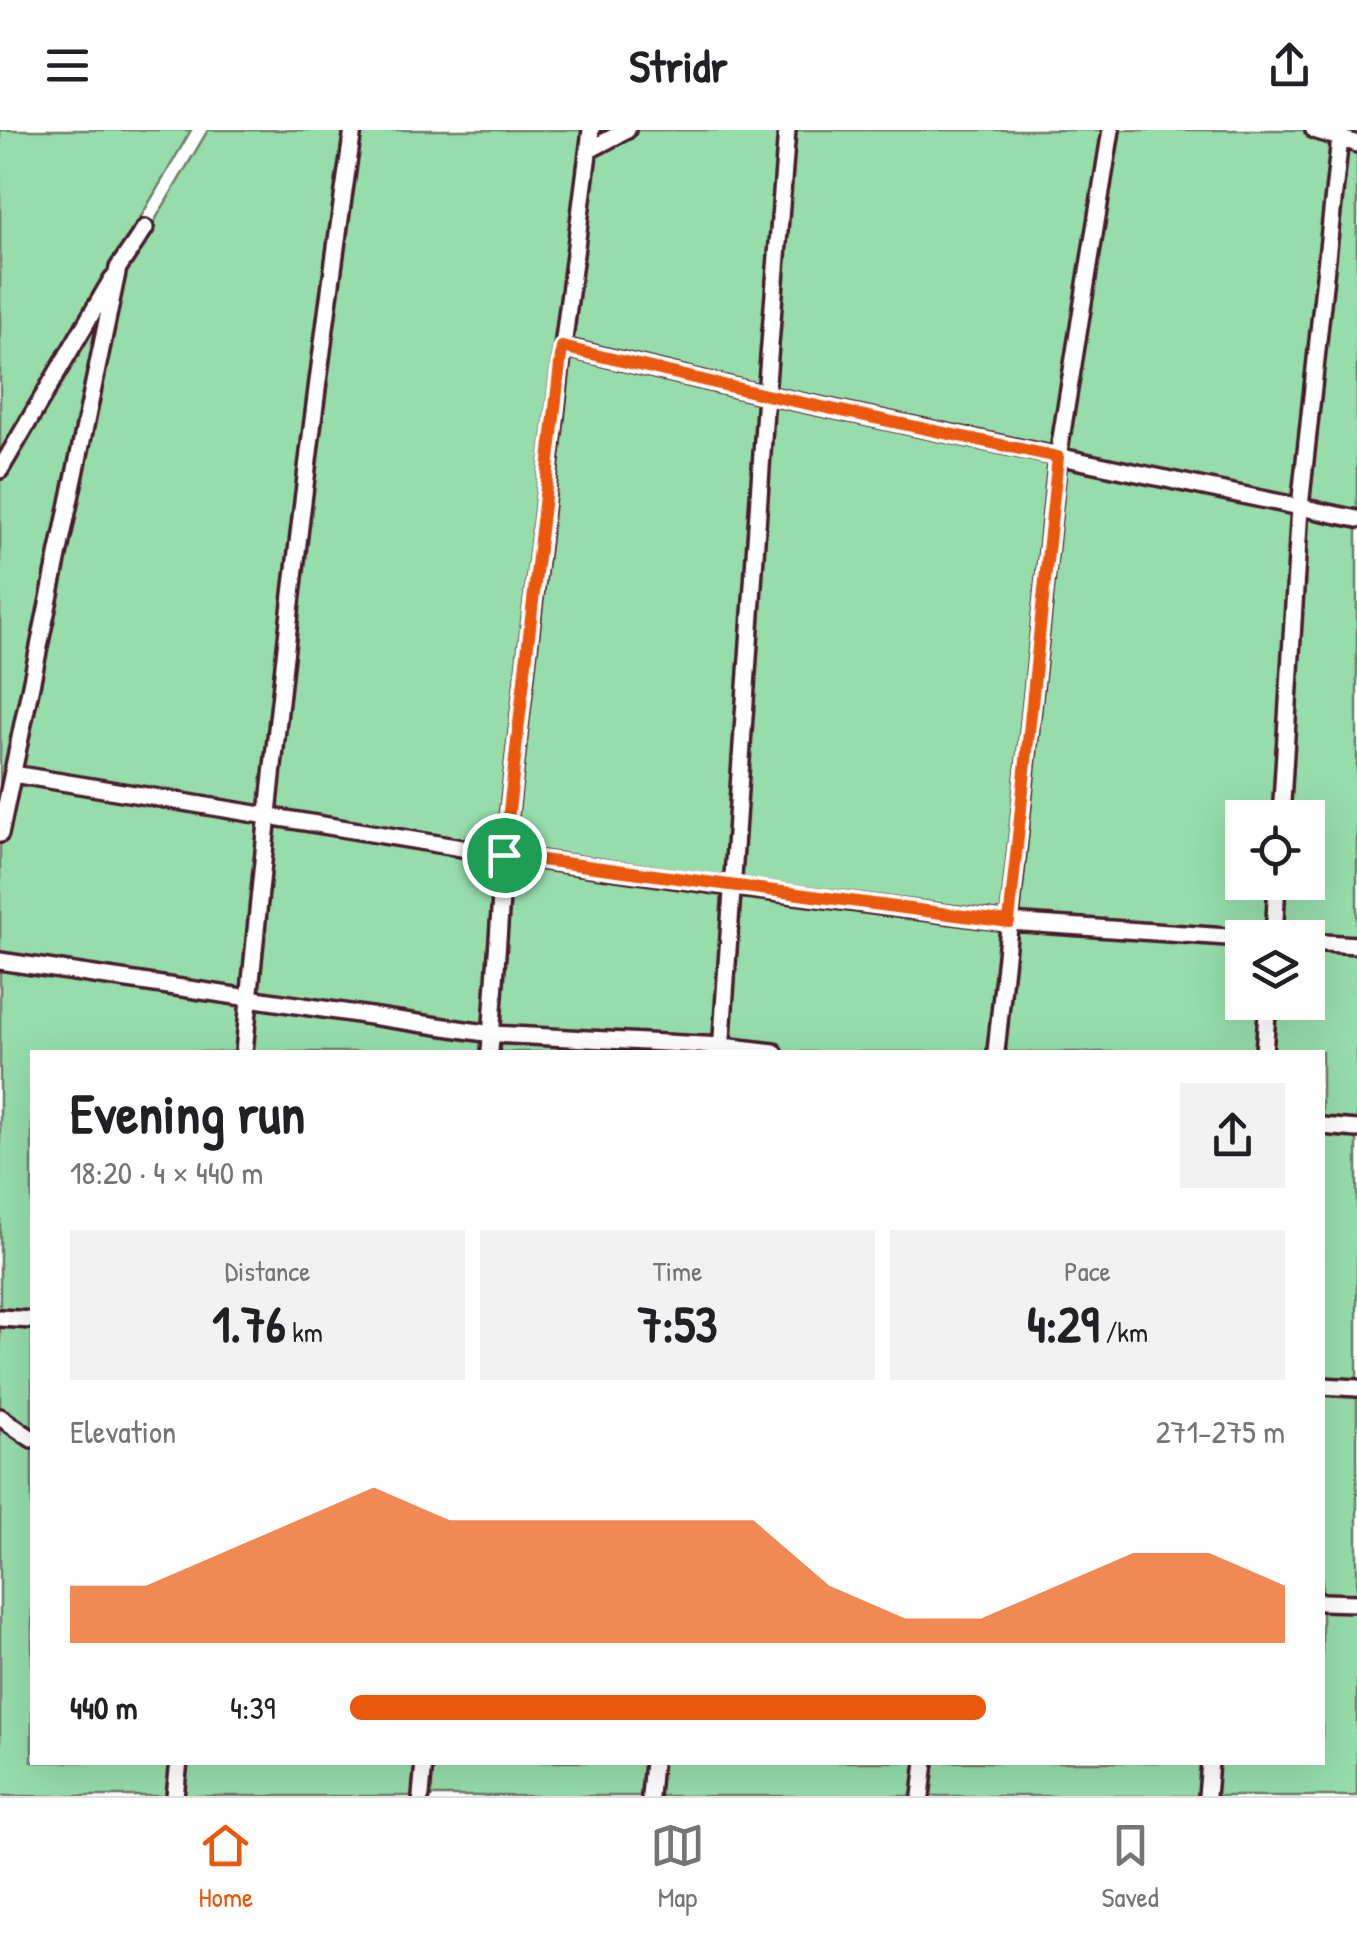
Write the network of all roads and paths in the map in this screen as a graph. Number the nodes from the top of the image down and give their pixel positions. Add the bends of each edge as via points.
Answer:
1 (354, 130) edge
2 (591, 130) edge
3 (627, 130) edge
4 (787, 130) edge
5 (1110, 130) edge
6 (1314, 130) edge
7 (1340, 138) junction
8 (1357, 144) edge
9 (588, 150) junction
10 (145, 228) dead end
11 (118, 268) junction
12 (562, 347) junction
13 (766, 395) junction
14 (1058, 457) junction
15 (0, 470) edge
16 (1300, 506) junction
17 (1357, 519) edge
18 (13, 774) junction
19 (1282, 800) edge
20 (267, 816) junction
21 (0, 834) edge
22 (504, 855) junction
23 (732, 887) junction
24 (1009, 922) junction
25 (1225, 937) edge
26 (1325, 943) edge
27 (1357, 945) edge
28 (0, 962) edge
29 (249, 998) junction
30 (1267, 1020) edge
31 (492, 1034) junction
32 (721, 1049) edge
33 (244, 1050) edge
34 (490, 1050) edge
35 (996, 1050) edge
36 (1264, 1050) edge
37 (1325, 1126) edge
38 (1357, 1129) edge
39 (0, 1318) edge
40 (30, 1320) edge
41 (1325, 1386) edge
42 (1357, 1388) edge
43 (0, 1416) edge
44 (30, 1438) edge
45 (1325, 1602) edge
46 (1357, 1604) edge
47 (179, 1765) edge
48 (424, 1765) edge
49 (653, 1765) edge
50 (925, 1765) edge
51 (1210, 1765) edge
52 (176, 1796) edge
53 (421, 1796) edge
54 (650, 1796) edge
55 (922, 1796) edge
56 (1207, 1796) edge

1 - 20 lane
2 - 9 lane
3 - 9 lane
4 - 13 lane
5 - 14 lane
6 - 7 lane
7 - 8 lane
7 - 16 lane
9 - 12 lane
10 - 11 lane
11 - 15 lane
11 - 18 lane
12 - 13 lane
12 - 22 lane
13 - 14 lane
13 - 23 lane
14 - 16 lane
14 - 24 lane
16 - 17 lane
16 - 19 lane
18 - 20 lane
18 - 21 lane
20 - 22 lane
20 - 29 lane
22 - 23 lane
22 - 31 lane
23 - 24 lane
23 - 32 lane
24 - 25 lane
24 - 35 lane
26 - 27 lane
28 - 29 lane
29 - 31 lane
29 - 33 lane
30 - 36 lane
31 - 32 lane
31 - 34 lane
37 - 38 lane
39 - 40 lane
41 - 42 lane
43 - 44 lane
45 - 46 lane
47 - 52 lane
48 - 53 lane
49 - 54 lane
50 - 55 lane
51 - 56 lane

